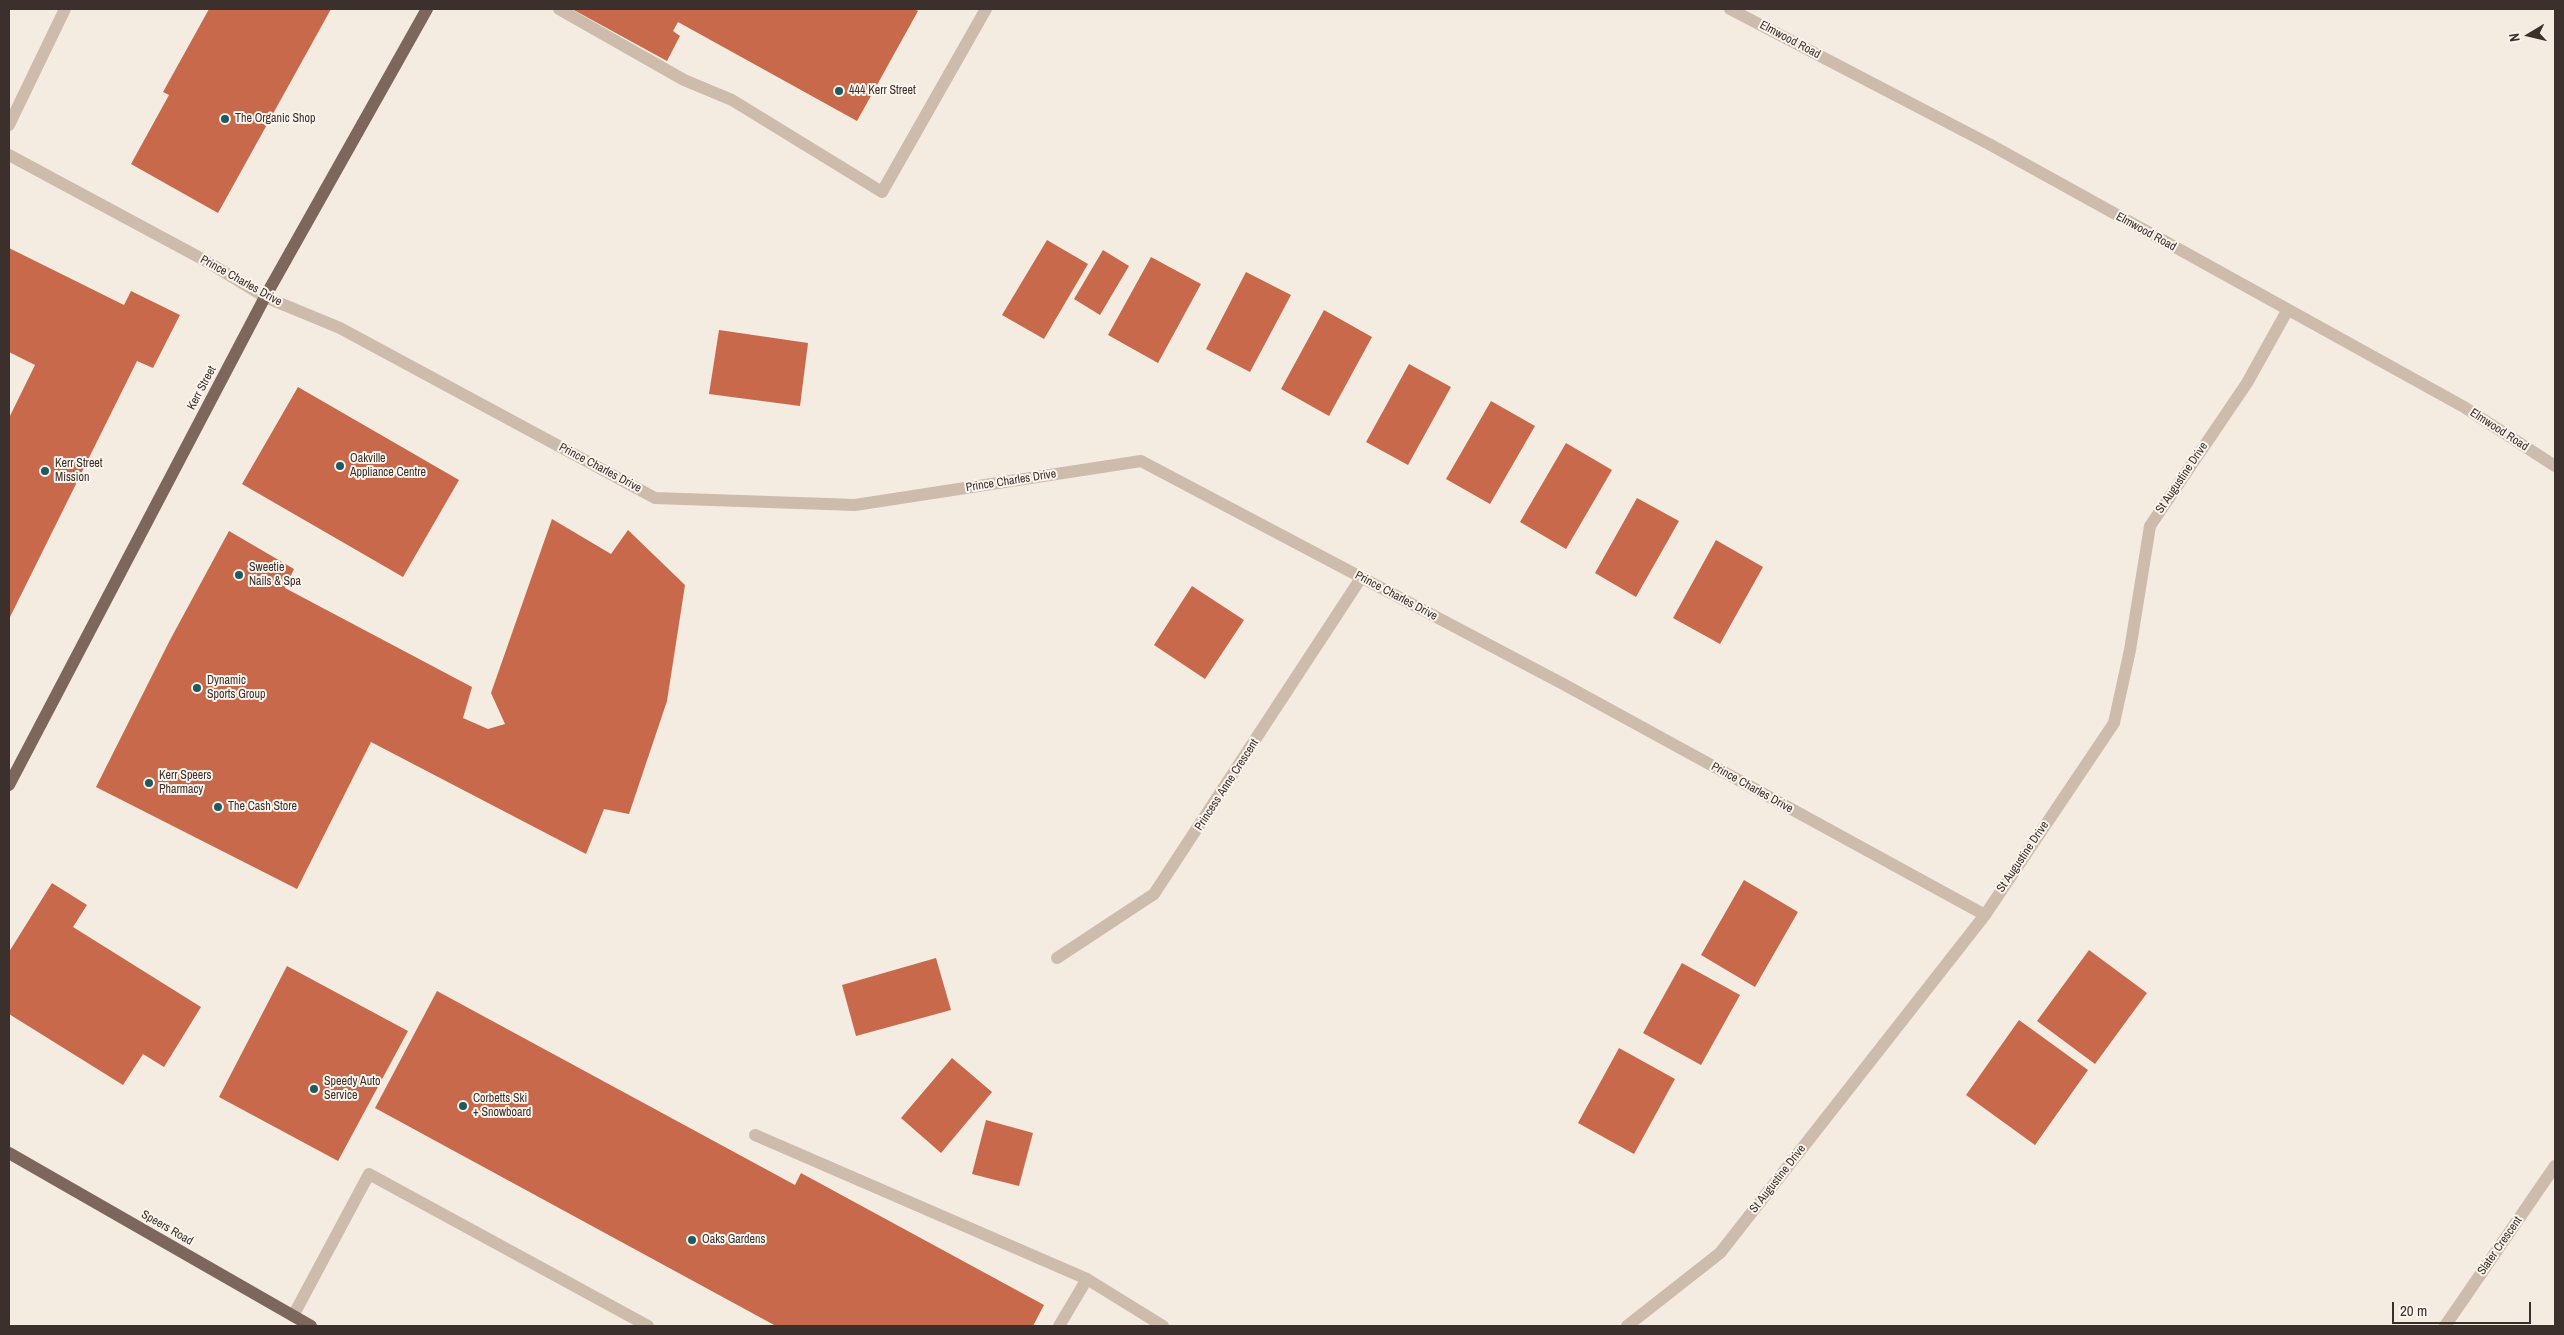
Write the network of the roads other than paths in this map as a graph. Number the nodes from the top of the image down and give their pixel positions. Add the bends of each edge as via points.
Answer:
1 (65, 9) edge
2 (427, 9) edge
3 (559, 9) edge
4 (986, 9) edge
5 (1730, 9) edge
6 (9, 125) edge
7 (9, 155) edge
8 (265, 297) junction
9 (2287, 311) junction
10 (2555, 466) edge
11 (1361, 578) junction
12 (9, 784) edge
13 (1985, 914) junction
14 (1058, 958) dead end
15 (755, 1135) dead end
16 (9, 1153) edge
17 (2555, 1166) edge
18 (1087, 1279) junction
19 (293, 1316) junction
20 (311, 1326) edge
21 (648, 1326) edge
22 (1059, 1326) edge
23 (1162, 1326) edge
24 (1627, 1326) edge
25 (2445, 1326) edge

1 - 6 street
2 - 8 main road, Kerr Street
3 - 4 street via 684,80 732,100 882,192
5 - 9 street, Elmwood Road via 1989,144
7 - 8 street, Prince Charles Drive via 206,261
8 - 11 street, Prince Charles Drive via 340,328 655,498 855,505 1141,461
8 - 12 main road, Kerr Street
9 - 10 street, Elmwood Road via 2464,407
9 - 13 street, St Augustine Drive via 2247,383 2150,526 2130,650 2114,723
11 - 13 street, Prince Charles Drive via 1565,685
11 - 14 street, Princess Anne Crescent via 1154,894
13 - 24 street, St Augustine Drive via 1720,1254
15 - 18 street
16 - 19 main road, Speers Road
17 - 25 street, Slater Crescent
18 - 22 street
18 - 23 street
19 - 20 main road, Speers Road
19 - 21 street via 369,1174

